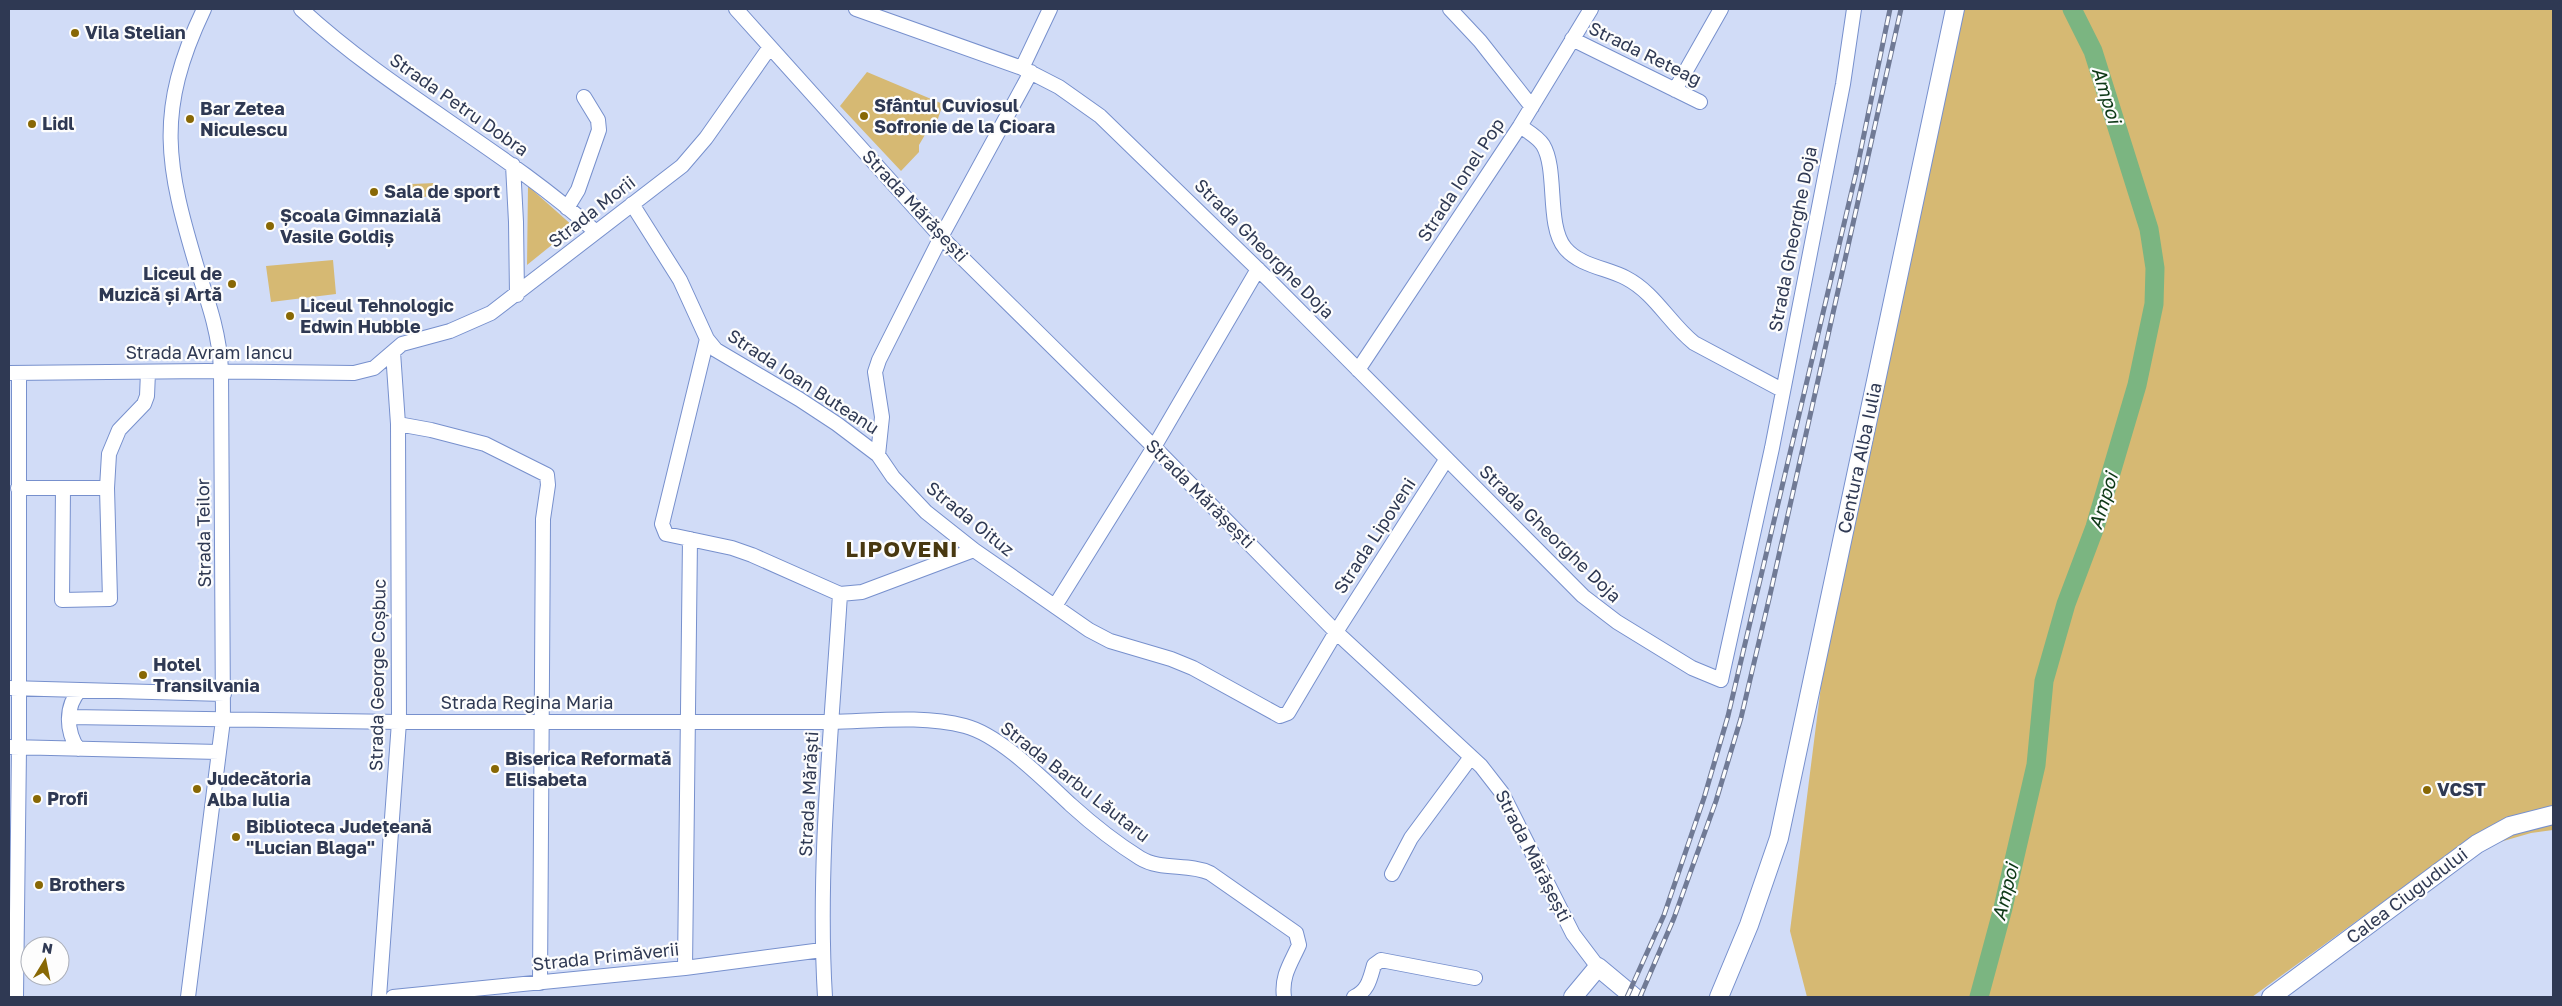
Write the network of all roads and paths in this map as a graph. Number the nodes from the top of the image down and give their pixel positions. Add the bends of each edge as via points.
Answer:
1 (204, 9) edge
2 (301, 9) edge
3 (736, 9) edge
4 (856, 9) edge
5 (1050, 9) edge
6 (1450, 9) edge
7 (1591, 9) edge
8 (1721, 9) edge
9 (1854, 9) edge
10 (1956, 9) edge
11 (1572, 40) junction
12 (770, 47) junction
13 (1026, 70) junction
14 (1675, 90) junction
15 (584, 97) dead end
16 (1700, 102) dead end
17 (1532, 107) junction
18 (1520, 126) junction
19 (512, 165) junction
20 (632, 204) junction
21 (567, 208) junction
22 (596, 232) junction
23 (941, 237) junction
24 (1258, 269) junction
25 (517, 294) junction
26 (707, 340) junction
27 (393, 352) junction
28 (1358, 370) junction
29 (221, 371) junction
30 (148, 372) junction
31 (14, 373) edge
32 (1782, 390) junction
33 (398, 424) junction
34 (1154, 447) junction
35 (878, 455) junction
36 (1446, 460) junction
37 (18, 488) junction
38 (63, 488) junction
39 (107, 488) junction
40 (690, 539) junction
41 (974, 550) junction
42 (840, 594) junction
43 (1055, 606) junction
44 (1336, 632) junction
45 (13, 688) edge
46 (54, 690) junction
47 (80, 690) junction
48 (224, 694) junction
49 (69, 717) junction
50 (223, 720) junction
51 (542, 721) junction
52 (687, 721) junction
53 (399, 722) junction
54 (832, 722) junction
55 (14, 747) edge
56 (51, 748) junction
57 (78, 748) junction
58 (219, 752) junction
59 (1471, 757) junction
60 (2553, 815) edge
61 (1392, 874) dead end
62 (1755, 905) junction
63 (822, 950) junction
64 (685, 968) junction
65 (1598, 968) junction
66 (1475, 978) dead end
67 (540, 983) junction
68 (16, 997) edge
69 (188, 997) edge
70 (379, 997) edge
71 (393, 997) edge
72 (825, 997) edge
73 (1284, 997) edge
74 (1354, 997) edge
75 (1573, 997) edge
76 (1634, 997) edge
77 (1709, 997) edge
78 (1718, 997) edge
79 (2271, 997) edge

1 - 29 street, Strada Teilor via 174,94 170,148 182,217 216,329
2 - 19 street, Strada Petru Dobra via 346,48
3 - 12 street, Strada Mărășești
4 - 13 street, Strada Gheorghe Doja
5 - 13 street
6 - 17 street
7 - 11 street, Strada Ionel Pop
8 - 14 street
9 - 32 street, Strada Gheorghe Doja via 1843,84
10 - 62 main road, Centura Alba Iulia via 1789,794 1779,838
11 - 14 street, Strada Reteag
11 - 17 street, Strada Ionel Pop
12 - 20 street, Strada Morii via 693,156
12 - 23 street, Strada Mărășești
13 - 23 street
13 - 24 street, Strada Gheorghe Doja via 1100,116
14 - 16 street, Strada Reteag
15 - 21 street via 598,120 599,130 578,190
17 - 18 street, Strada Ionel Pop
18 - 28 street, Strada Ionel Pop
18 - 32 street via 1542,144 1547,156 1557,228 1564,247 1577,258 1638,285 1694,343
19 - 21 street, Strada Petru Dobra
19 - 25 street
20 - 22 street, Strada Morii
20 - 26 street, Strada Ioan Buteanu via 680,280
21 - 22 street, Strada Petru Dobra
22 - 25 street, Strada Morii
23 - 34 street, Strada Mărășești
23 - 35 street via 875,372 882,417
24 - 28 street, Strada Gheorghe Doja
24 - 34 street
25 - 27 street, Strada Morii via 472,322 402,344
26 - 35 street, Strada Ioan Buteanu via 730,360 800,399
26 - 40 street, Strada Ioan Buteanu via 662,524 670,535
27 - 29 street, Strada Avram Iancu via 374,368 354,373
27 - 33 street, Strada George Coșbuc
28 - 36 street, Strada Gheorghe Doja
29 - 30 street, Strada Avram Iancu
29 - 48 street, Strada Teilor
30 - 31 street, Strada Avram Iancu
30 - 39 street via 144,404 112,442
31 - 37 street
32 - 36 street, Strada Gheorghe Doja via 1720,680 1692,668 1599,610
33 - 51 street via 485,444 547,475 543,519
33 - 53 street, Strada George Coșbuc
34 - 43 street
34 - 44 street, Strada Mărășești
35 - 41 street, Strada Oituz via 926,512
36 - 44 street, Strada Lipoveni
37 - 38 street
37 - 45 street
38 - 39 street
38 - 39 street via 62,600 110,599
40 - 42 street via 752,555
40 - 52 street
41 - 42 street via 862,592
41 - 43 street, Strada Oituz
42 - 54 street, Strada Mărăști
43 - 44 street, Strada Oituz via 1098,636 1192,668 1284,716
44 - 59 street, Strada Mărășești
45 - 46 street
45 - 55 street
46 - 47 street
46 - 49 street via 64,701
47 - 48 street
47 - 49 street
48 - 50 street, Strada Teilor
49 - 50 street, Strada Regina Maria
49 - 56 street via 63,737
49 - 57 street via 72,737
50 - 53 street, Strada Regina Maria
50 - 58 street, Strada Teilor
51 - 52 street, Strada Regina Maria
51 - 53 street, Strada Regina Maria
51 - 67 street
52 - 54 street, Strada Regina Maria
52 - 64 street
53 - 70 street, Strada George Coșbuc
54 - 63 street, Strada Mărăști
54 - 73 street, Strada Barbu Lăutaru via 931,721 979,731 1014,754 1100,830 1141,859 1210,873 1296,933 1299,945 1288,966
55 - 56 street
55 - 68 street
56 - 57 street
57 - 58 street
58 - 69 street, Strada Teilor
59 - 61 street via 1411,838
59 - 65 street, Strada Mărășești via 1502,793 1573,934
60 - 79 main road, Calea Ciugudului via 2510,826 2477,844
62 - 77 main road, Centura Alba Iulia
62 - 78 main road, Centura Alba Iulia
63 - 64 street, Strada Primăverii
63 - 72 street, Strada Mărăști
64 - 67 street, Strada Primăverii
65 - 75 main road
65 - 76 main road, Strada Mărășești
66 - 74 street via 1381,960 1374,965 1362,993
67 - 71 street, Strada Primăverii

